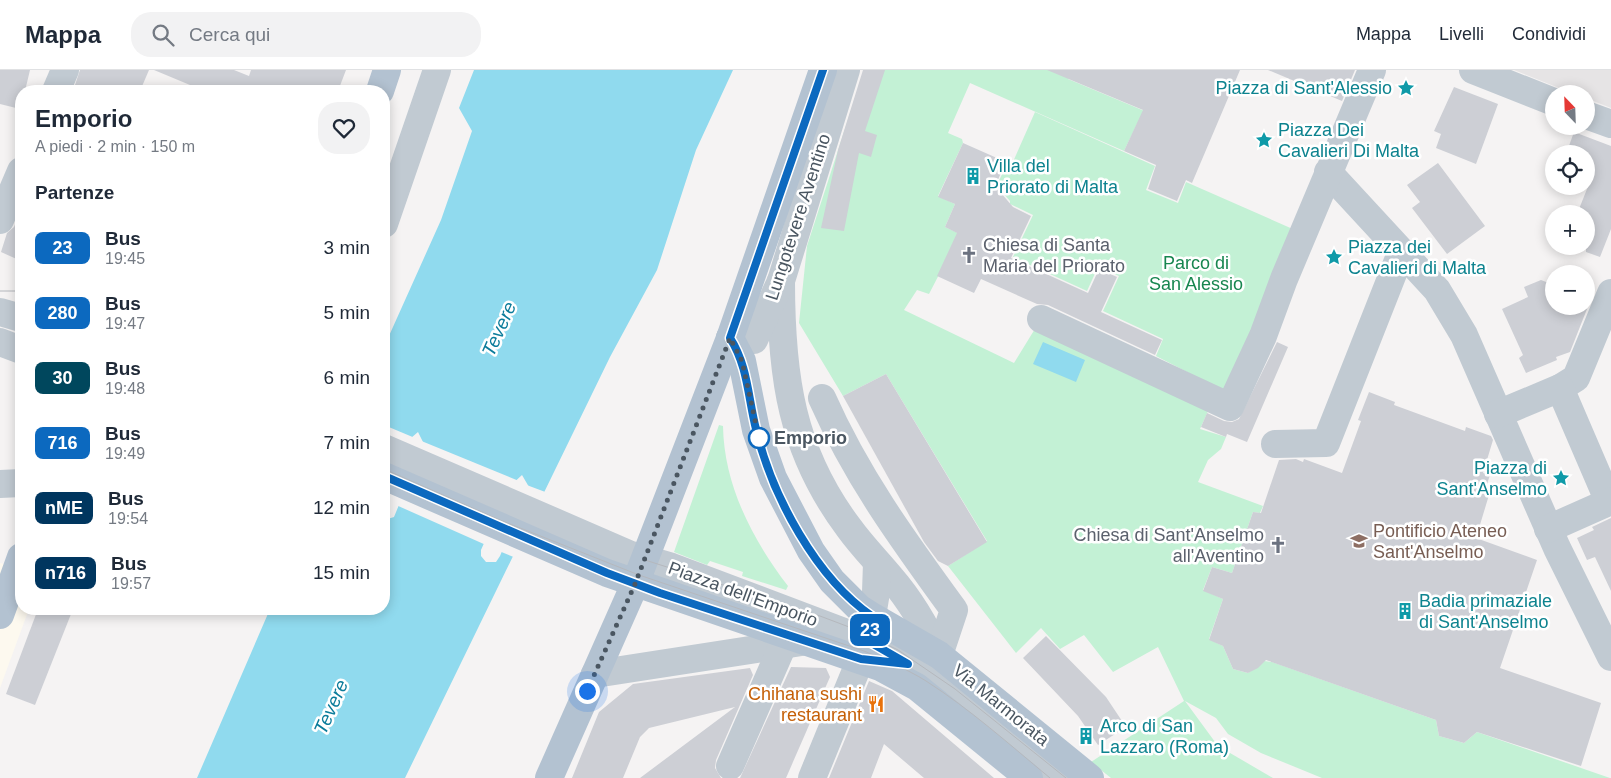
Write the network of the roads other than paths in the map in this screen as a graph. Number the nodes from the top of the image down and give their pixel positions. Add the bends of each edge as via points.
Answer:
1 (65, 70) edge
2 (387, 70) edge
3 (437, 70) edge
4 (823, 70) edge
5 (846, 70) edge
6 (1473, 70) edge
7 (1370, 74) edge
8 (59, 85) edge
9 (382, 85) edge
10 (1545, 98) edge
11 (1595, 118) edge
12 (1611, 124) edge
13 (1328, 172) junction
14 (15, 185) edge
15 (390, 207) edge
16 (0, 220) edge
17 (1401, 253) junction
18 (781, 282) junction
19 (1611, 293) edge
20 (1042, 319) dead end
21 (730, 338) junction
22 (0, 342) edge
23 (15, 348) edge
24 (1560, 388) junction
25 (822, 398) dead end
26 (1498, 414) junction
27 (1275, 444) dead end
28 (390, 451) edge
29 (390, 478) edge
30 (15, 483) edge
31 (0, 484) edge
32 (1610, 501) edge
33 (1548, 529) junction
34 (590, 551) junction
35 (877, 563) junction
36 (15, 574) edge
37 (631, 575) junction
38 (0, 615) edge
39 (867, 639) junction
40 (796, 643) junction
41 (939, 655) junction
42 (1611, 657) edge
43 (908, 660) junction
44 (595, 674) junction
45 (730, 766) dead end
46 (1078, 777) edge
47 (549, 778) edge
48 (812, 778) edge
49 (1030, 778) edge

1 - 8 street
2 - 9 main road
3 - 15 street
4 - 21 main road, Lungotevere Aventino
5 - 18 street, Lungotevere Aventino
6 - 10 street
7 - 13 street
11 - 12 street
13 - 17 street
13 - 20 street via 1263,336 1230,407
14 - 16 street
17 - 26 street via 1437,290 1450,309
17 - 27 street via 1326,443
18 - 21 street, Lungotevere Aventino via 754,340
18 - 35 street via 786,385 800,436 823,488
19 - 24 street via 1576,378
21 - 37 main road, Lungotevere Aventino
21 - 39 main road, Piazza dell'Emporio via 742,361 761,448 785,505 811,552 832,581 860,608
22 - 23 street
24 - 26 street
24 - 32 street
25 - 41 street via 842,443 884,512 954,610
26 - 33 street
28 - 34 street
29 - 34 main road
30 - 31 street
32 - 33 street
33 - 42 street
34 - 37 main road
35 - 39 street
35 - 41 street via 915,611
36 - 38 main road
37 - 39 street, Piazza dell'Emporio via 672,567
37 - 40 main road, Piazza dell'Emporio
37 - 44 main road, Lungotevere Aventino
39 - 40 main road, Piazza dell'Emporio
39 - 43 main road, Piazza dell'Emporio
39 - 43 main road, Piazza dell'Emporio
39 - 48 street
40 - 44 street, Piazza dell'Emporio
40 - 45 street
41 - 43 main road, Via Marmorata
41 - 46 main road, Via Marmorata
43 - 46 street, Via Marmorata
43 - 49 main road via 937,702
44 - 47 main road, Lungotevere Aventino

